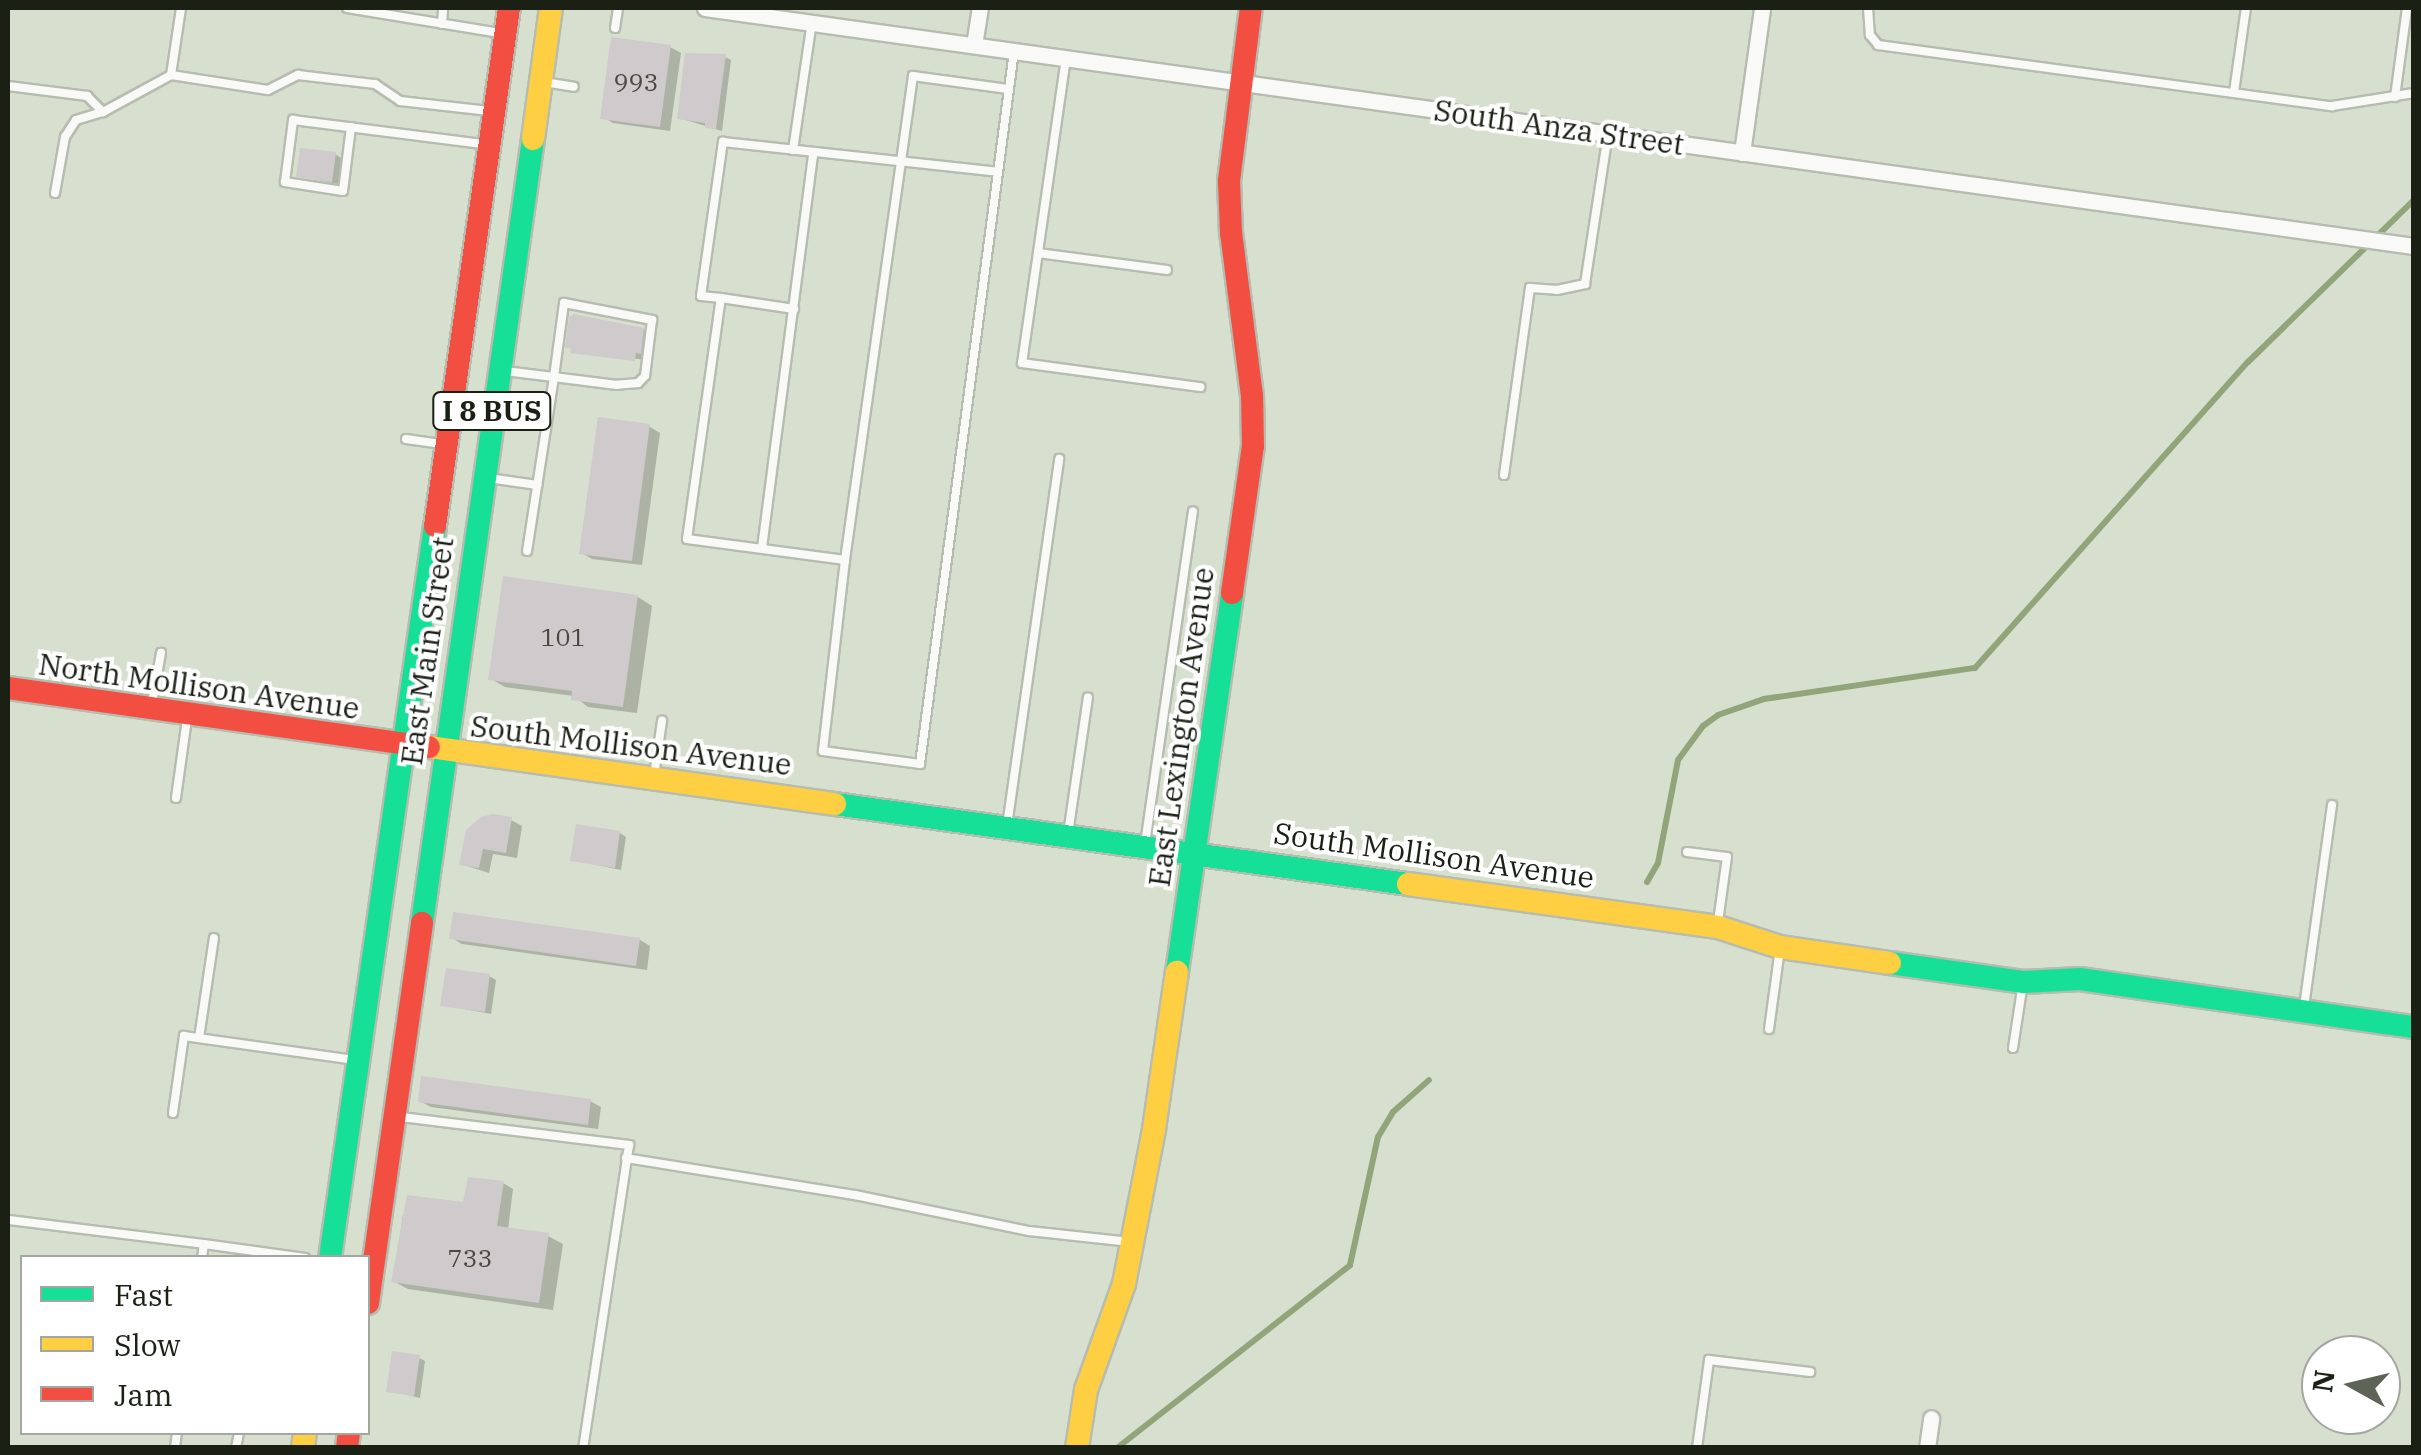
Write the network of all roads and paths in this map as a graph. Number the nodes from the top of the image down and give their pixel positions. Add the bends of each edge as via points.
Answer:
1 (182, 8) edge
2 (348, 8) edge
3 (444, 8) edge
4 (510, 8) edge
5 (550, 8) edge
6 (618, 8) edge
7 (705, 8) edge
8 (980, 8) edge
9 (1251, 8) edge
10 (1762, 8) edge
11 (1868, 8) edge
12 (2246, 8) edge
13 (2407, 8) edge
14 (812, 22) junction
15 (442, 24) junction
16 (615, 28) dead end
17 (504, 34) junction
18 (974, 45) junction
19 (1014, 51) junction
20 (1066, 58) junction
21 (171, 76) junction
22 (540, 82) junction
23 (1241, 82) junction
24 (8, 86) edge
25 (574, 87) dead end
26 (1008, 89) junction
27 (2234, 92) junction
28 (2414, 93) edge
29 (2395, 98) junction
30 (103, 112) junction
31 (493, 112) junction
32 (352, 127) junction
33 (1608, 134) junction
34 (489, 144) junction
35 (793, 150) junction
36 (813, 153) junction
37 (1742, 153) junction
38 (900, 162) junction
39 (996, 172) junction
40 (55, 193) dead end
41 (2414, 246) edge
42 (1038, 253) junction
43 (1167, 270) dead end
44 (721, 298) junction
45 (794, 309) junction
46 (498, 370) junction
47 (554, 376) junction
48 (1200, 387) dead end
49 (406, 439) dead end
50 (446, 445) junction
51 (1059, 459) dead end
52 (1504, 475) dead end
53 (482, 477) junction
54 (538, 484) junction
55 (1194, 510) dead end
56 (762, 548) junction
57 (527, 551) dead end
58 (845, 560) junction
59 (160, 653) dead end
60 (8, 688) edge
61 (1088, 697) dead end
62 (152, 708) junction
63 (188, 713) junction
64 (662, 721) dead end
65 (402, 746) junction
66 (442, 752) junction
67 (654, 778) junction
68 (176, 798) dead end
69 (2332, 805) dead end
70 (1007, 826) junction
71 (1068, 834) junction
72 (1144, 844) junction
73 (1194, 851) junction
74 (1687, 852) dead end
75 (1718, 926) junction
76 (214, 938) dead end
77 (1780, 947) junction
78 (2024, 982) junction
79 (2304, 1011) junction
80 (2414, 1027) edge
81 (1768, 1029) dead end
82 (199, 1038) junction
83 (2014, 1048) dead end
84 (358, 1061) junction
85 (173, 1113) dead end
86 (393, 1116) junction
87 (626, 1158) junction
88 (9, 1220) edge
89 (1132, 1242) junction
90 (204, 1244) junction
91 (202, 1255) edge
92 (264, 1255) edge
93 (330, 1255) edge
94 (370, 1267) edge
95 (1810, 1372) dead end
96 (1931, 1418) dead end
97 (583, 1448) edge
98 (1076, 1448) edge
99 (1696, 1448) edge
100 (1927, 1448) edge

1 - 21 lane
2 - 15 lane
3 - 15 lane
4 - 17 main road, East Main Street / I 8 BUS
5 - 22 main road, East Main Street / I 8 BUS
6 - 16 lane
7 - 14 street, South Anza Street
8 - 18 street
9 - 23 main road, East Lexington Avenue
10 - 37 street
11 - 27 lane via 1878,45
12 - 27 lane
13 - 29 lane
14 - 18 street, South Anza Street
14 - 35 lane
15 - 17 lane
17 - 31 main road, East Main Street / I 8 BUS
18 - 19 street, South Anza Street
19 - 20 street, South Anza Street
19 - 26 lane
20 - 23 street, South Anza Street
20 - 42 lane
21 - 30 lane
21 - 31 lane via 268,90 298,75 375,84 400,101
22 - 25 lane
22 - 46 main road, East Main Street / I 8 BUS
23 - 33 street, South Anza Street
23 - 73 main road, East Lexington Avenue via 1229,180 1253,446
24 - 30 lane via 87,96
26 - 38 lane via 913,76
26 - 39 lane
27 - 29 lane via 2332,106
28 - 29 lane
30 - 40 lane via 76,120 64,137
31 - 34 main road, East Main Street / I 8 BUS
32 - 32 lane via 293,120 285,182 343,191
32 - 34 lane
33 - 37 street, South Anza Street
33 - 52 lane via 1585,284 1530,288
34 - 50 main road, East Main Street / I 8 BUS
35 - 36 lane
35 - 44 lane via 723,142 701,296
36 - 38 lane
36 - 45 lane
37 - 41 street, South Anza Street
38 - 39 lane
38 - 58 lane
39 - 58 lane via 920,764 823,751
42 - 43 lane
42 - 48 lane via 1022,363
44 - 45 lane
44 - 56 lane via 686,539
45 - 56 lane
46 - 47 lane
46 - 53 main road, East Main Street / I 8 BUS
47 - 47 lane via 564,303 652,320 645,376 638,383
47 - 54 lane
49 - 50 lane
50 - 65 main road, East Main Street / I 8 BUS
51 - 70 lane
53 - 54 lane
53 - 66 main road, East Main Street / I 8 BUS
54 - 57 lane
55 - 72 lane
56 - 58 lane
59 - 62 lane
60 - 62 main road, North Mollison Avenue
61 - 71 lane
62 - 63 main road, North Mollison Avenue
63 - 65 main road, North Mollison Avenue
63 - 68 lane
64 - 67 lane
65 - 66 main road, North Mollison Avenue
65 - 84 main road, East Main Street / I 8 BUS
66 - 67 main road, South Mollison Avenue
66 - 86 main road, East Main Street / I 8 BUS
67 - 70 main road, South Mollison Avenue
69 - 79 lane
70 - 71 main road, South Mollison Avenue
71 - 72 main road, South Mollison Avenue
72 - 73 main road, South Mollison Avenue
73 - 75 main road, South Mollison Avenue
73 - 89 main road, East Lexington Avenue
74 - 75 lane via 1727,858
75 - 77 main road, South Mollison Avenue
76 - 82 lane
77 - 78 main road, South Mollison Avenue
77 - 81 lane
78 - 79 main road, South Mollison Avenue via 2080,979
78 - 83 lane
79 - 80 main road, South Mollison Avenue
82 - 84 lane
82 - 85 lane via 184,1036
84 - 93 main road, East Main Street / I 8 BUS
86 - 87 lane via 628,1145
86 - 94 main road, East Main Street / I 8 BUS
87 - 89 lane via 1029,1231
87 - 97 lane
88 - 90 lane
89 - 98 main road, East Lexington Avenue via 1086,1390
90 - 91 lane
90 - 92 lane
95 - 99 lane via 1709,1360
96 - 100 street

